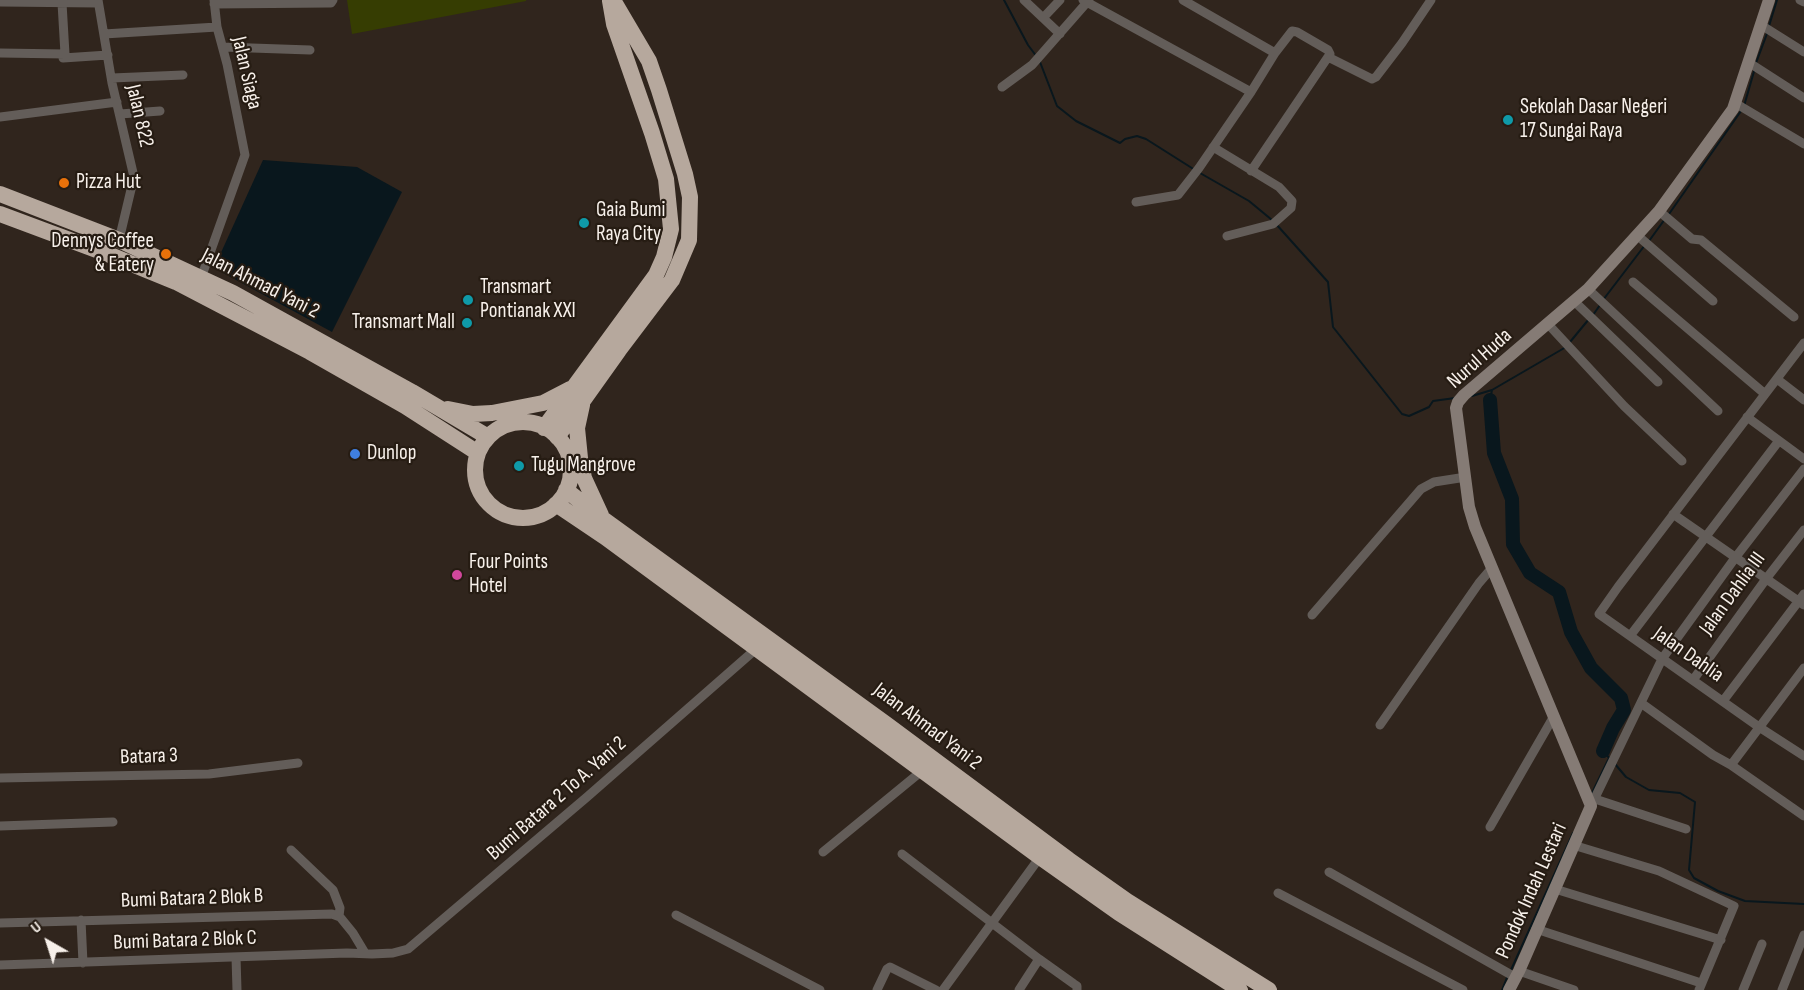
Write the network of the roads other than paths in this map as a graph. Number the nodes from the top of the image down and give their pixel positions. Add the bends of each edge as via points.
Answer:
1 (333, 0) edge
2 (612, 0) edge
3 (1024, 0) edge
4 (1059, 0) edge
5 (1183, 0) edge
6 (1431, 0) edge
7 (1768, 0) edge
8 (1800, 0) edge
9 (98, 1) edge
10 (1087, 1) edge
11 (0, 2) edge
12 (214, 2) edge
13 (1804, 2) edge
14 (62, 3) junction
15 (1043, 18) junction
16 (217, 27) junction
17 (1767, 28) junction
18 (104, 34) junction
19 (1060, 34) junction
20 (223, 46) junction
21 (310, 50) dead end
22 (1275, 52) junction
23 (1804, 52) edge
24 (0, 53) edge
25 (108, 55) junction
26 (1328, 57) junction
27 (63, 58) dead end
28 (1753, 65) junction
29 (183, 75) dead end
30 (112, 78) junction
31 (1002, 87) dead end
32 (1251, 92) junction
33 (1804, 98) edge
34 (117, 102) junction
35 (1741, 106) junction
36 (160, 111) dead end
37 (120, 114) junction
38 (0, 117) edge
39 (1804, 144) edge
40 (1213, 147) junction
41 (1251, 171) junction
42 (0, 194) edge
43 (1136, 202) dead end
44 (1661, 212) junction
45 (0, 214) edge
46 (1227, 236) dead end
47 (118, 240) junction
48 (1642, 240) junction
49 (201, 278) junction
50 (1633, 282) dead end
51 (1592, 293) junction
52 (1574, 301) junction
53 (1713, 301) dead end
54 (1794, 316) dead end
55 (1547, 324) junction
56 (1804, 343) edge
57 (1776, 379) junction
58 (1658, 382) dead end
59 (578, 393) junction
60 (1765, 394) junction
61 (1804, 400) edge
62 (439, 407) junction
63 (1718, 411) dead end
64 (1747, 417) junction
65 (551, 432) junction
66 (488, 437) junction
67 (1778, 441) junction
68 (478, 453) junction
69 (1804, 459) edge
70 (1682, 461) dead end
71 (1804, 469) edge
72 (1466, 477) junction
73 (566, 490) junction
74 (556, 504) junction
75 (1673, 514) junction
76 (603, 519) junction
77 (1804, 530) edge
78 (1706, 536) junction
79 (1735, 558) junction
80 (1491, 569) junction
81 (1766, 579) junction
82 (1802, 600) edge
83 (1312, 615) dead end
84 (1630, 636) junction
85 (756, 649) junction
86 (1662, 659) junction
87 (1804, 668) edge
88 (1693, 680) junction
89 (1723, 701) junction
90 (1641, 703) junction
91 (1554, 716) junction
92 (1380, 725) dead end
93 (1759, 727) junction
94 (1804, 742) edge
95 (1801, 754) edge
96 (298, 763) dead end
97 (1731, 765) junction
98 (923, 770) junction
99 (0, 778) edge
100 (1593, 803) junction
101 (1804, 816) edge
102 (113, 822) dead end
103 (0, 826) edge
104 (1490, 826) dead end
105 (1686, 829) dead end
106 (1573, 845) junction
107 (291, 850) dead end
108 (823, 852) dead end
109 (902, 854) dead end
110 (1040, 857) junction
111 (1329, 872) dead end
112 (1555, 889) junction
113 (1278, 893) dead end
114 (676, 915) dead end
115 (339, 916) junction
116 (81, 921) junction
117 (0, 923) edge
118 (993, 924) junction
119 (1536, 929) junction
120 (1804, 935) edge
121 (1721, 940) junction
122 (1762, 944) dead end
123 (368, 954) junction
124 (236, 957) junction
125 (1039, 959) junction
126 (83, 963) junction
127 (0, 965) edge
128 (1517, 974) junction
129 (1700, 986) edge
130 (1075, 987) edge
131 (1233, 988) edge
132 (237, 990) edge
133 (820, 990) edge
134 (877, 990) edge
135 (936, 990) edge
136 (943, 990) edge
137 (1019, 990) edge
138 (1083, 990) edge
139 (1269, 990) edge
140 (1463, 990) edge
141 (1509, 990) edge
142 (1574, 990) edge
143 (1743, 990) edge
144 (1782, 990) edge

1 - 12 street
2 - 59 highway via 649,61 659,90 690,197 689,240 672,280
3 - 15 street
4 - 15 street
5 - 22 street
6 - 26 street via 1372,79
7 - 17 street, Nurul Huda
8 - 13 street
9 - 14 street
9 - 18 street, Jalan 822
10 - 19 street
10 - 32 street
11 - 14 street
12 - 16 street, Jalan Siaga
14 - 24 street via 65,54
15 - 19 street
16 - 18 street
16 - 20 street, Jalan Siaga
17 - 23 street
17 - 28 street, Nurul Huda
18 - 25 street, Jalan 822
19 - 31 street
20 - 21 street
20 - 49 street, Jalan Siaga via 245,155
22 - 26 street via 1292,32 1297,32 1328,50
22 - 32 street
25 - 27 street
25 - 30 street, Jalan 822
26 - 41 street
28 - 33 street
28 - 35 street, Nurul Huda
29 - 30 street
30 - 34 street, Jalan 822
32 - 40 street
34 - 37 street, Jalan 822
34 - 38 street
35 - 39 street
35 - 44 street, Nurul Huda via 1718,131
36 - 37 street
37 - 47 street, Jalan 822 via 134,177
40 - 41 street
40 - 43 street via 1178,195
41 - 46 street via 1279,187 1292,201 1291,208 1275,222
42 - 47 highway, Jalan Ahmad Yani 2
44 - 48 street, Nurul Huda
44 - 54 street
45 - 68 highway, Jalan Ahmad Yani 2 via 176,282 310,352
47 - 49 highway, Jalan Ahmad Yani 2
48 - 51 street, Nurul Huda
48 - 53 street
49 - 62 highway, Jalan Ahmad Yani 2
50 - 60 street
51 - 52 street, Nurul Huda
51 - 63 street
52 - 55 street, Nurul Huda
52 - 58 street
55 - 70 street
55 - 72 street, Nurul Huda via 1462,398 1456,408
56 - 57 street
57 - 60 street
57 - 61 street
59 - 62 highway via 492,413 472,414
59 - 65 highway
59 - 76 highway via 580,458 584,478
60 - 64 street
62 - 66 highway, Jalan Ahmad Yani 2
64 - 67 street
64 - 75 street
65 - 66 highway via 519,422
65 - 73 highway via 565,446 570,458
66 - 68 highway
67 - 69 street
67 - 78 street
68 - 74 highway via 478,487 484,498 502,513 513,517 536,516
71 - 79 street
72 - 80 street, Nurul Huda via 1472,516
72 - 83 street via 1434,482 1421,489
73 - 74 highway
73 - 76 highway, Jalan Ahmad Yani 2
74 - 85 highway, Jalan Ahmad Yani 2
75 - 78 street
75 - 84 street, Jalan Dahlia via 1600,611 1601,616
76 - 139 highway, Jalan Ahmad Yani 2 via 1127,901
77 - 81 street, Jalan Dahlia III
78 - 79 street
78 - 84 street
79 - 81 street
79 - 86 street
80 - 91 street, Nurul Huda
80 - 92 street
81 - 82 street
81 - 88 street, Jalan Dahlia III
82 - 89 street
84 - 86 street, Jalan Dahlia
85 - 98 highway, Jalan Ahmad Yani 2
85 - 123 street, Bumi Batara 2 To A. Yani 2 via 408,950
86 - 88 street, Jalan Dahlia
86 - 90 street
87 - 93 street
88 - 89 street, Jalan Dahlia
89 - 93 street, Jalan Dahlia
90 - 97 street
90 - 100 street
91 - 100 street, Nurul Huda
91 - 104 street
93 - 95 street, Jalan Dahlia
93 - 97 street
94 - 95 street
96 - 99 street, Batara 3 via 209,774
97 - 101 street
98 - 108 street
98 - 110 highway, Jalan Ahmad Yani 2
100 - 105 street
100 - 106 street, Pondok Indah Lestari
102 - 103 street
106 - 112 street, Pondok Indah Lestari
106 - 121 street via 1659,871 1734,906
107 - 115 street via 333,890
109 - 118 street
110 - 118 street
110 - 131 highway, Jalan Ahmad Yani 2
111 - 128 street
112 - 119 street, Pondok Indah Lestari
112 - 121 street
113 - 140 street
114 - 133 street
115 - 116 street, Bumi Batara 2 Blok B via 321,913
115 - 123 street
116 - 117 street, Bumi Batara 2 Blok B
116 - 126 street
118 - 125 street
118 - 136 street
119 - 128 street, Pondok Indah Lestari
119 - 129 street
120 - 144 street
121 - 129 street
122 - 143 street
123 - 124 street, Bumi Batara 2 Blok C
124 - 126 street, Bumi Batara 2 Blok C
124 - 132 street
125 - 130 street
125 - 137 street
126 - 127 street, Bumi Batara 2 Blok C
128 - 141 street, Pondok Indah Lestari
128 - 142 street
130 - 138 street
134 - 135 street via 890,967

